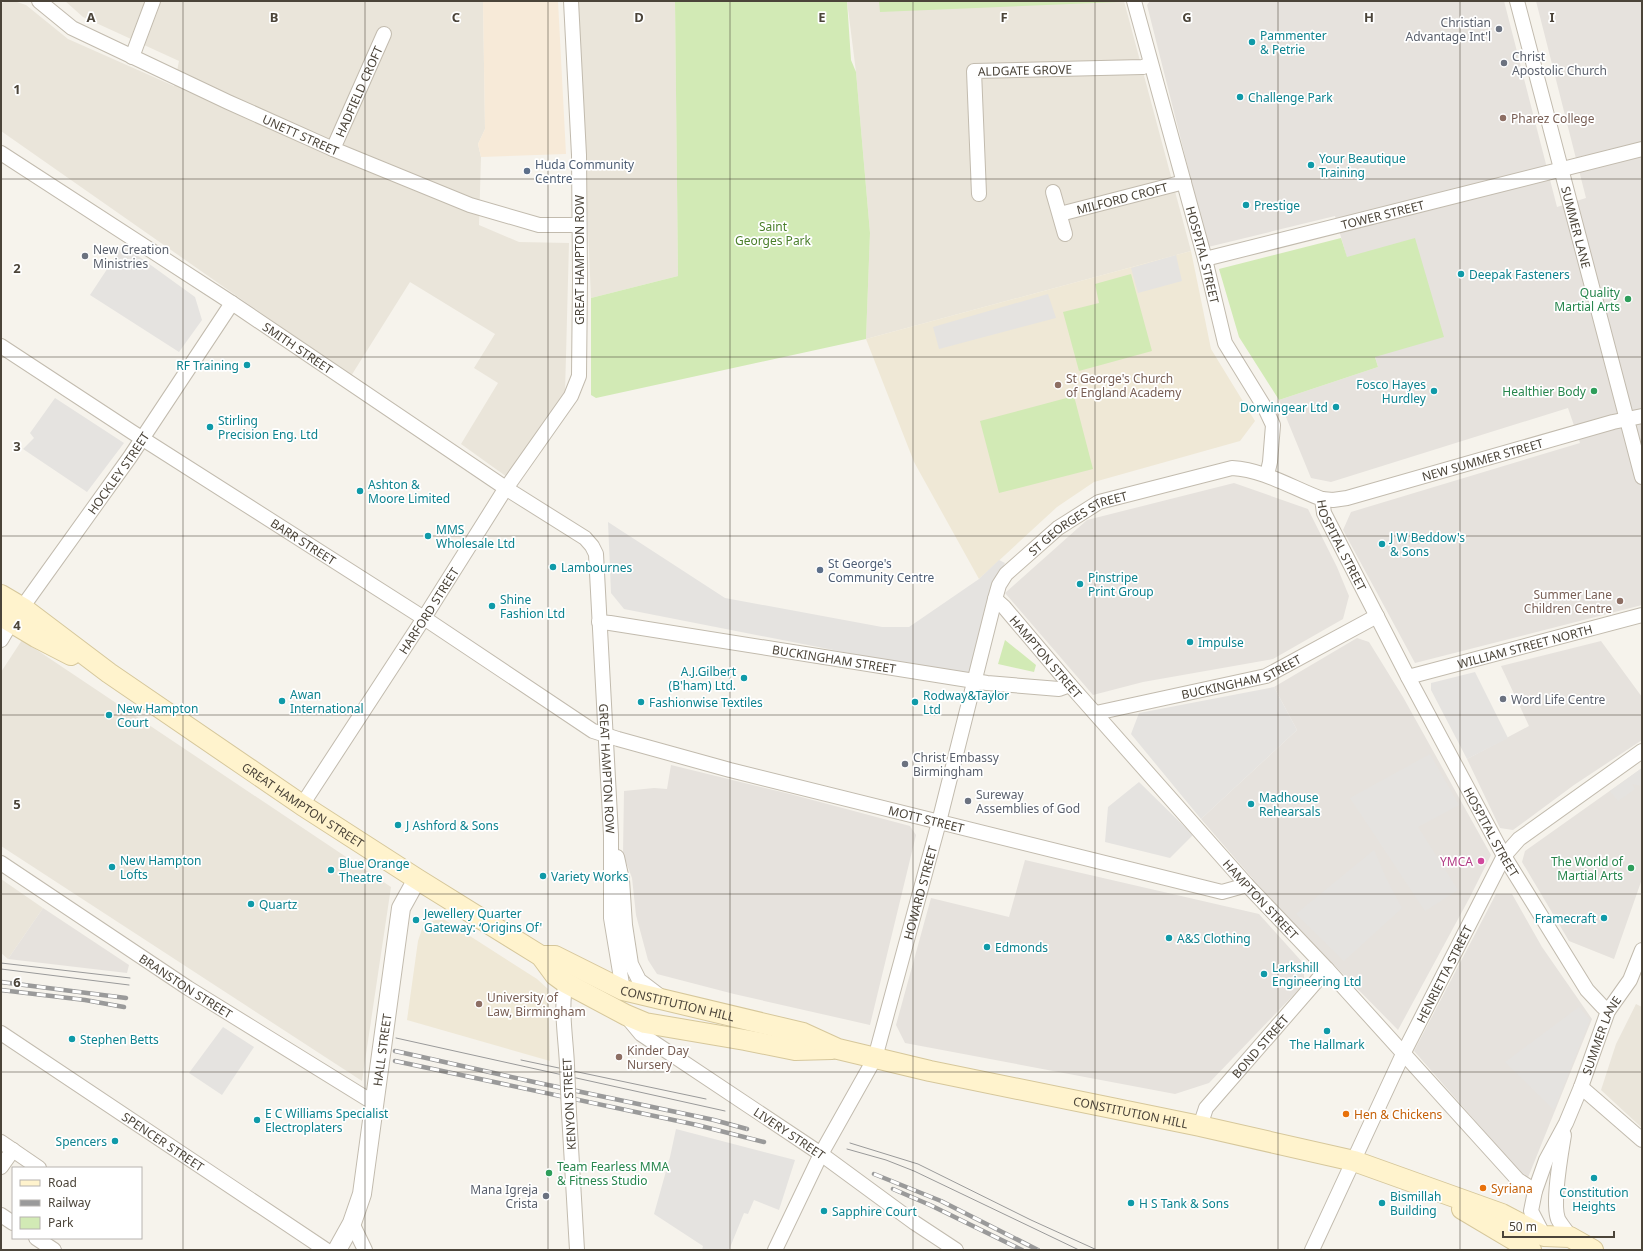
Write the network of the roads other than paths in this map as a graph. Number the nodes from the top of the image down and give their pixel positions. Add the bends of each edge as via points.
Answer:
1 (39, 1) edge
2 (153, 1) edge
3 (571, 1) edge
4 (1134, 1) edge
5 (1517, 1) edge
6 (384, 34) dead end
7 (132, 57) junction
8 (1150, 64) junction
9 (333, 149) junction
10 (1642, 149) edge
11 (1, 153) edge
12 (1560, 170) junction
13 (1184, 182) junction
14 (1053, 192) dead end
15 (979, 194) dead end
16 (1060, 214) junction
17 (578, 225) junction
18 (1065, 234) dead end
19 (1205, 259) junction
20 (232, 303) junction
21 (1, 346) edge
22 (1642, 416) edge
23 (557, 417) joint
24 (1628, 420) junction
25 (142, 438) junction
26 (1267, 475) junction
27 (1642, 477) edge
28 (507, 489) junction
29 (1322, 499) junction
30 (592, 546) joint
31 (1, 595) edge
32 (995, 599) junction
33 (12, 615) edge
34 (1642, 615) edge
35 (1377, 616) junction
36 (424, 618) junction
37 (599, 622) junction
38 (1, 640) edge
39 (1408, 677) junction
40 (975, 681) junction
41 (1070, 685) junction
42 (1096, 713) junction
43 (606, 736) junction
44 (1642, 751) edge
45 (302, 805) junction
46 (939, 822) junction
47 (611, 835) junction
48 (1504, 856) junction
49 (1, 863) edge
50 (417, 879) junction
51 (1247, 885) junction
52 (1642, 950) edge
53 (541, 956) junction
54 (1326, 969) junction
55 (566, 983) junction
56 (623, 990) junction
57 (666, 1000) junction
58 (1608, 1011) junction
59 (626, 1015) junction
60 (1, 1033) edge
61 (745, 1040) junction
62 (838, 1049) junction
63 (1403, 1054) junction
64 (875, 1058) junction
65 (1581, 1087) junction
66 (374, 1104) junction
67 (1566, 1123) junction
68 (1200, 1126) junction
69 (1642, 1140) edge
70 (1, 1142) edge
71 (13, 1150) junction
72 (821, 1154) junction
73 (1354, 1161) junction
74 (1, 1167) edge
75 (38, 1167) edge
76 (1420, 1184) junction
77 (1535, 1191) junction
78 (1, 1215) edge
79 (12, 1222) edge
80 (352, 1224) junction
81 (1570, 1237) junction
82 (38, 1239) edge
83 (1511, 1244) edge
84 (1543, 1245) edge
85 (365, 1248) edge
86 (54, 1250) edge
87 (326, 1250) edge
88 (337, 1250) edge
89 (577, 1250) edge
90 (775, 1250) edge
91 (956, 1250) edge
92 (1312, 1250) edge
93 (1593, 1250) edge

1 - 7 street, UNETT STREET via 72,28
2 - 7 street
3 - 17 street, GREAT HAMPTON ROW via 578,155
4 - 8 street, HOSPITAL STREET
5 - 12 street, SUMMER LANE
6 - 9 street, HADFIELD CROFT
7 - 9 street, UNETT STREET
8 - 13 street, HOSPITAL STREET
8 - 15 street, ALDGATE GROVE via 1143,67 974,72
9 - 17 street, UNETT STREET via 470,205 539,225
10 - 12 street, TOWER STREET
11 - 20 street, SMITH STREET
12 - 19 street, TOWER STREET
12 - 24 street, SUMMER LANE
13 - 16 street, MILFORD CROFT
13 - 19 street, HOSPITAL STREET
14 - 16 street, MILFORD CROFT
16 - 18 street, MILFORD CROFT
17 - 23 street, GREAT HAMPTON ROW via 579,376 571,396
19 - 26 street, HOSPITAL STREET via 1225,343 1273,425
20 - 25 street, HOCKLEY STREET
20 - 28 street, SMITH STREET
21 - 25 street, BARR STREET
22 - 24 street, NEW SUMMER STREET
23 - 28 street, HARFORD STREET
24 - 27 street, SUMMER LANE
24 - 29 street, NEW SUMMER STREET via 1612,422 1347,498
25 - 33 street, HOCKLEY STREET
25 - 36 street, BARR STREET
26 - 29 street, HOSPITAL STREET
26 - 32 street, ST GEORGES STREET via 1232,468 1098,502 1058,528 1006,574
28 - 30 street, SMITH STREET via 585,538
28 - 36 street, HARFORD STREET
29 - 35 street, HOSPITAL STREET via 1324,513
30 - 37 street, GREAT HAMPTON ROW via 596,554
31 - 33 main road, GREAT HAMPTON STREET
32 - 40 street, ST GEORGES STREET
32 - 41 street, HAMPTON STREET
33 - 38 street, HOCKLEY STREET
33 - 45 main road, GREAT HAMPTON STREET via 53,646 109,673
34 - 39 street, WILLIAM STREET NORTH
35 - 39 street, HOSPITAL STREET
35 - 42 street, BUCKINGHAM STREET via 1266,676
36 - 43 street, BARR STREET via 593,731
36 - 45 street, HARFORD STREET
37 - 40 street, BUCKINGHAM STREET
37 - 43 street, GREAT HAMPTON ROW
39 - 48 street, HOSPITAL STREET
40 - 41 street, BUCKINGHAM STREET via 1059,688
40 - 46 street, HOWARD STREET
41 - 42 street, HAMPTON STREET
42 - 51 street, HAMPTON STREET
43 - 46 street, MOTT STREET
43 - 47 street, GREAT HAMPTON ROW
44 - 48 street, HENRIETTA STREET via 1519,839
45 - 50 main road, GREAT HAMPTON STREET
46 - 51 street, MOTT STREET via 1222,892
46 - 64 street, HOWARD STREET
47 - 56 street, GREAT HAMPTON ROW via 612,918
47 - 57 street via 622,880 631,964 639,980
48 - 58 street, HOSPITAL STREET via 1586,990
48 - 63 street, HENRIETTA STREET
49 - 66 street, BRANSTON STREET via 188,988
50 - 53 main road, GREAT HAMPTON STREET
50 - 66 street, HALL STREET via 401,908
51 - 54 street, HAMPTON STREET
52 - 58 street, SUMMER LANE via 1630,980
53 - 55 main road, GREAT HAMPTON STREET via 555,975
53 - 56 main road, GREAT HAMPTON STREET via 555,956
54 - 63 street, HAMPTON STREET
54 - 68 street, BOND STREET via 1206,1108
55 - 59 main road, GREAT HAMPTON STREET
55 - 89 street, KENYON STREET, bridge via 564,1009
56 - 57 main road, CONSTITUTION HILL
56 - 61 main road, CONSTITUTION HILL via 638,1009
57 - 62 main road, CONSTITUTION HILL via 803,1033
58 - 65 street, SUMMER LANE
59 - 61 main road, CONSTITUTION HILL via 645,1022
59 - 72 street, LIVERY STREET via 640,1034
60 - 87 street, SPENCER STREET
61 - 62 main road, CONSTITUTION HILL via 795,1050
62 - 64 main road, CONSTITUTION HILL
63 - 73 street, HENRIETTA STREET
63 - 77 street, HAMPTON STREET via 1518,1180
64 - 68 main road, CONSTITUTION HILL via 973,1081
64 - 72 street, HOWARD STREET
65 - 67 street, SUMMER LANE
65 - 69 street
66 - 80 street, HALL STREET via 362,1194
67 - 77 street, SUMMER LANE via 1546,1160
67 - 81 street, SUMMER LANE via 1556,1204 1558,1219
68 - 73 main road, CONSTITUTION HILL
70 - 71 street
71 - 74 street
71 - 75 street
72 - 90 street, HOWARD STREET
72 - 91 street, LIVERY STREET
73 - 76 main road, CONSTITUTION HILL
73 - 92 street, HENRIETTA STREET
76 - 83 main road, CONSTITUTION HILL
76 - 84 main road, CONSTITUTION HILL via 1502,1214
77 - 84 street, SUMMER LANE via 1531,1211
78 - 79 street
80 - 85 street
80 - 88 street, HALL STREET
81 - 84 main road, CONSTITUTION HILL
81 - 93 main road, CONSTITUTION HILL
82 - 86 street
83 - 84 main road, CONSTITUTION HILL

